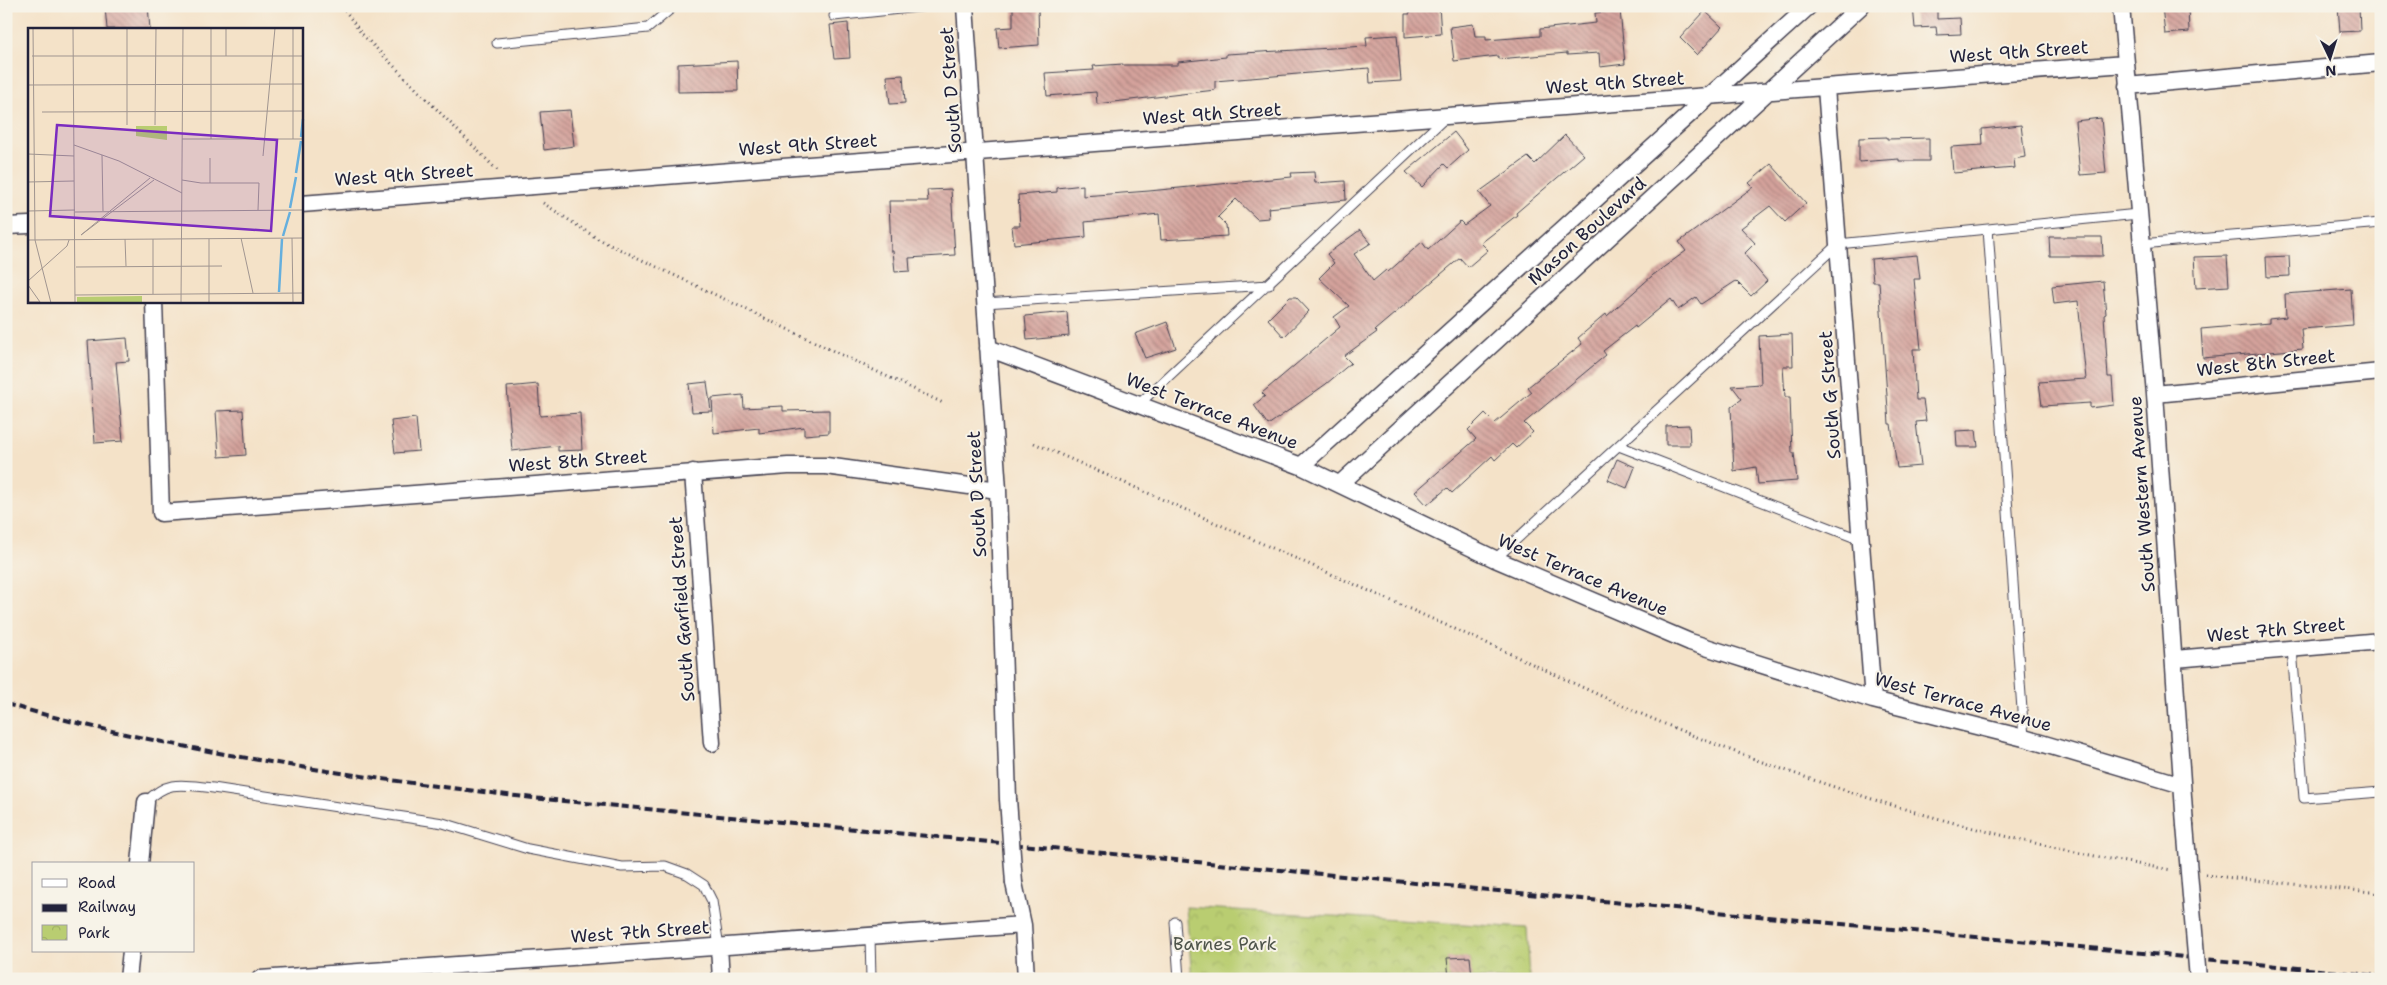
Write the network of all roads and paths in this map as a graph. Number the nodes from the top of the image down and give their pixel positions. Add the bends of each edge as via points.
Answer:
1 (342, 6) edge
2 (674, 6) edge
3 (928, 6) edge
4 (965, 6) edge
5 (1809, 6) edge
6 (1861, 6) edge
7 (2121, 6) edge
8 (834, 16) dead end
9 (496, 43) dead end
10 (2381, 63) edge
11 (2125, 64) junction
12 (2127, 86) junction
13 (1826, 88) junction
14 (1769, 92) junction
15 (1710, 96) junction
16 (1448, 116) junction
17 (976, 153) junction
18 (518, 187) junction
19 (542, 202) dead end
20 (302, 204) edge
21 (2138, 214) junction
22 (2381, 223) edge
23 (28, 225) edge
24 (6, 226) edge
25 (1988, 229) junction
26 (1838, 244) junction
27 (2141, 244) junction
28 (1269, 285) junction
29 (154, 302) edge
30 (984, 302) junction
31 (988, 348) junction
32 (2381, 372) edge
33 (2155, 394) junction
34 (943, 403) dead end
35 (1139, 404) junction
36 (1034, 443) dead end
37 (1619, 446) junction
38 (1302, 466) junction
39 (692, 472) junction
40 (1340, 484) junction
41 (998, 490) junction
42 (1861, 540) junction
43 (1495, 559) junction
44 (2381, 641) edge
45 (2292, 648) junction
46 (2175, 659) junction
47 (1874, 700) junction
48 (2024, 738) junction
49 (712, 743) dead end
50 (2182, 784) junction
51 (2381, 792) edge
52 (146, 802) joint
53 (140, 862) edge
54 (2173, 870) dead end
55 (2201, 874) dead end
56 (2381, 893) edge
57 (1175, 922) dead end
58 (1023, 926) junction
59 (870, 936) junction
60 (719, 947) junction
61 (131, 952) edge
62 (128, 979) edge
63 (260, 979) edge
64 (721, 979) edge
65 (871, 979) edge
66 (1026, 979) edge
67 (1179, 979) edge
68 (2198, 979) edge

1 - 18 path via 361,33
2 - 9 lane via 648,28
3 - 8 lane
4 - 17 street, South D Street
5 - 15 street, Mason Boulevard
6 - 14 street, Mason Boulevard
7 - 11 street, South Western Avenue
10 - 12 street
11 - 12 street, South Western Avenue
11 - 13 street, West 9th Street
12 - 21 street, South Western Avenue
13 - 14 street, West 9th Street
13 - 26 street, South G Street
14 - 15 street, West 9th Street
14 - 40 street, Mason Boulevard
15 - 16 street, West 9th Street
15 - 38 street, Mason Boulevard
16 - 17 street, West 9th Street
16 - 28 lane
17 - 18 street, West 9th Street
17 - 30 street, South D Street
18 - 20 street, West 9th Street
19 - 34 path via 598,239
21 - 25 lane
21 - 27 street, South Western Avenue
22 - 27 lane
23 - 24 street
25 - 26 lane
25 - 48 lane
26 - 37 lane
26 - 42 street, South G Street
27 - 33 street, South Western Avenue
28 - 30 lane
28 - 35 lane
29 - 39 street, West 8th Street via 161,512
30 - 31 street, South D Street
31 - 35 street, West Terrace Avenue
31 - 41 street, South D Street
32 - 33 street, West 8th Street
33 - 46 street, South Western Avenue
35 - 38 street, West Terrace Avenue
36 - 54 path via 1637,712 1744,756 1854,794 1938,818 2041,844
37 - 42 lane
37 - 43 lane
38 - 40 street, West Terrace Avenue
39 - 41 street, West 8th Street via 826,466
39 - 49 street, South Garfield Street
40 - 43 street, West Terrace Avenue
41 - 58 street, South D Street, bridge via 1008,799 1014,883
42 - 47 street, South G Street
43 - 47 street, West Terrace Avenue via 1690,642
44 - 45 street, West 7th Street
45 - 46 street, West 7th Street
45 - 51 lane via 2304,798
46 - 50 street, South Western Avenue
47 - 48 street, West Terrace Avenue
48 - 50 street, West Terrace Avenue
50 - 68 street, South Western Avenue, bridge
52 - 53 street
52 - 60 lane via 159,789 178,784 213,788 443,823 528,849 622,867 665,866 704,885 712,901
55 - 56 path
57 - 67 lane
58 - 59 street, West 7th Street
58 - 66 street, South D Street
59 - 60 street, West 7th Street
59 - 65 lane
60 - 63 street, West 7th Street
60 - 64 street
61 - 62 street

